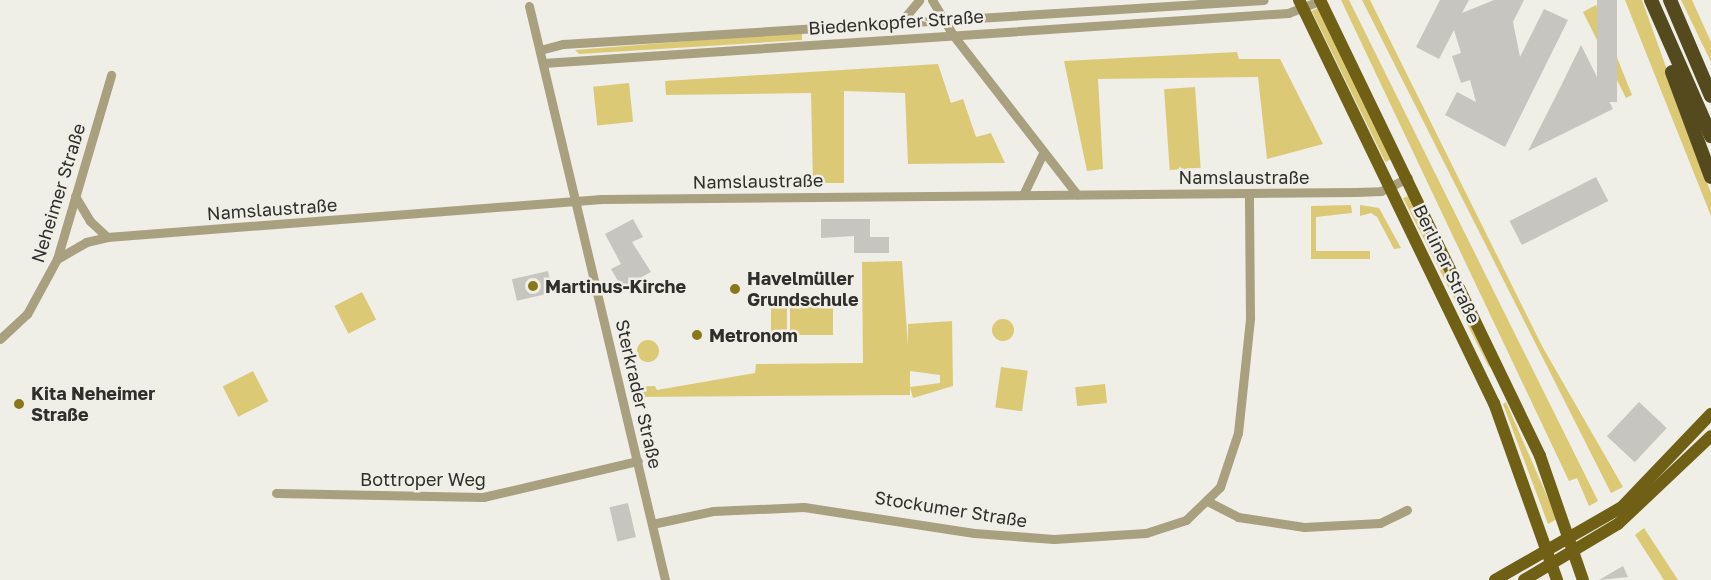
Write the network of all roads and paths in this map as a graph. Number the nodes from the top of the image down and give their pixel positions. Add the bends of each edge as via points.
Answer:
1 (920, 0) edge
2 (932, 0) edge
3 (1264, 0) edge
4 (1320, 0) edge
5 (1651, 0) edge
6 (1670, 0) edge
7 (1301, 4) edge
8 (529, 6) dead end
9 (945, 20) junction
10 (899, 23) junction
11 (954, 35) junction
12 (899, 39) junction
13 (1692, 49) junction
14 (540, 50) junction
15 (1673, 55) junction
16 (543, 63) junction
17 (111, 75) dead end
18 (1711, 75) edge
19 (1711, 96) edge
20 (1711, 136) edge
21 (1043, 153) junction
22 (1711, 177) edge
23 (1408, 178) junction
24 (1389, 188) junction
25 (1249, 193) junction
26 (1077, 194) junction
27 (1023, 195) junction
28 (75, 196) junction
29 (576, 202) junction
30 (107, 237) junction
31 (57, 259) junction
32 (0, 339) edge
33 (1711, 414) edge
34 (1711, 436) edge
35 (638, 461) junction
36 (276, 493) dead end
37 (1209, 502) junction
38 (1407, 510) dead end
39 (652, 524) junction
40 (1570, 537) junction
41 (1548, 550) junction
42 (1575, 554) junction
43 (1553, 566) junction
44 (665, 580) edge
45 (1495, 580) edge
46 (1524, 580) edge
47 (1557, 580) edge
48 (1583, 580) edge

1 - 10 street
2 - 9 street
3 - 9 street, Biedenkopfer Straße
4 - 7 street, Biedenkopfer Straße
4 - 23 main road, Berliner Straße
5 - 15 highway
6 - 13 highway
7 - 11 street, Biedenkopfer Straße via 1288,14
7 - 24 main road, Berliner Straße
8 - 14 street, Sterkrader Straße
9 - 10 street, Biedenkopfer Straße
9 - 11 street
10 - 12 street
10 - 14 street, Biedenkopfer Straße
11 - 12 street, Biedenkopfer Straße
11 - 21 street
12 - 16 street, Biedenkopfer Straße
13 - 18 highway
13 - 19 highway
14 - 16 street, Sterkrader Straße
15 - 20 highway
15 - 22 highway via 1671,70
16 - 29 street, Sterkrader Straße
17 - 28 street, Neheimer Straße
21 - 26 street
21 - 27 street
23 - 24 street, Namslaustraße
23 - 40 main road, Berliner Straße via 1540,456
24 - 25 street, Namslaustraße
24 - 41 main road, Berliner Straße via 1494,403
25 - 26 street, Namslaustraße
25 - 37 street, Stockumer Straße via 1250,318 1243,400 1230,465
26 - 27 street, Namslaustraße
27 - 29 street, Namslaustraße
28 - 30 street via 90,221
28 - 31 street, Neheimer Straße
29 - 30 street, Namslaustraße
29 - 35 street, Sterkrader Straße
30 - 31 street, Namslaustraße via 86,242
31 - 32 street, Neheimer Straße via 27,314
33 - 40 main road via 1629,501
34 - 42 main road via 1630,514
35 - 36 street, Bottroper Weg via 483,497
35 - 39 street, Sterkrader Straße
37 - 38 street via 1238,517 1304,527 1380,523
37 - 39 street, Stockumer Straße via 1164,529 1078,538 974,533 804,507 713,511
39 - 44 street, Sterkrader Straße
40 - 41 main road
40 - 42 main road, Berliner Straße
41 - 43 main road, Berliner Straße
41 - 45 main road
42 - 43 main road
42 - 48 main road, Berliner Straße
43 - 46 main road
43 - 47 main road, Berliner Straße

